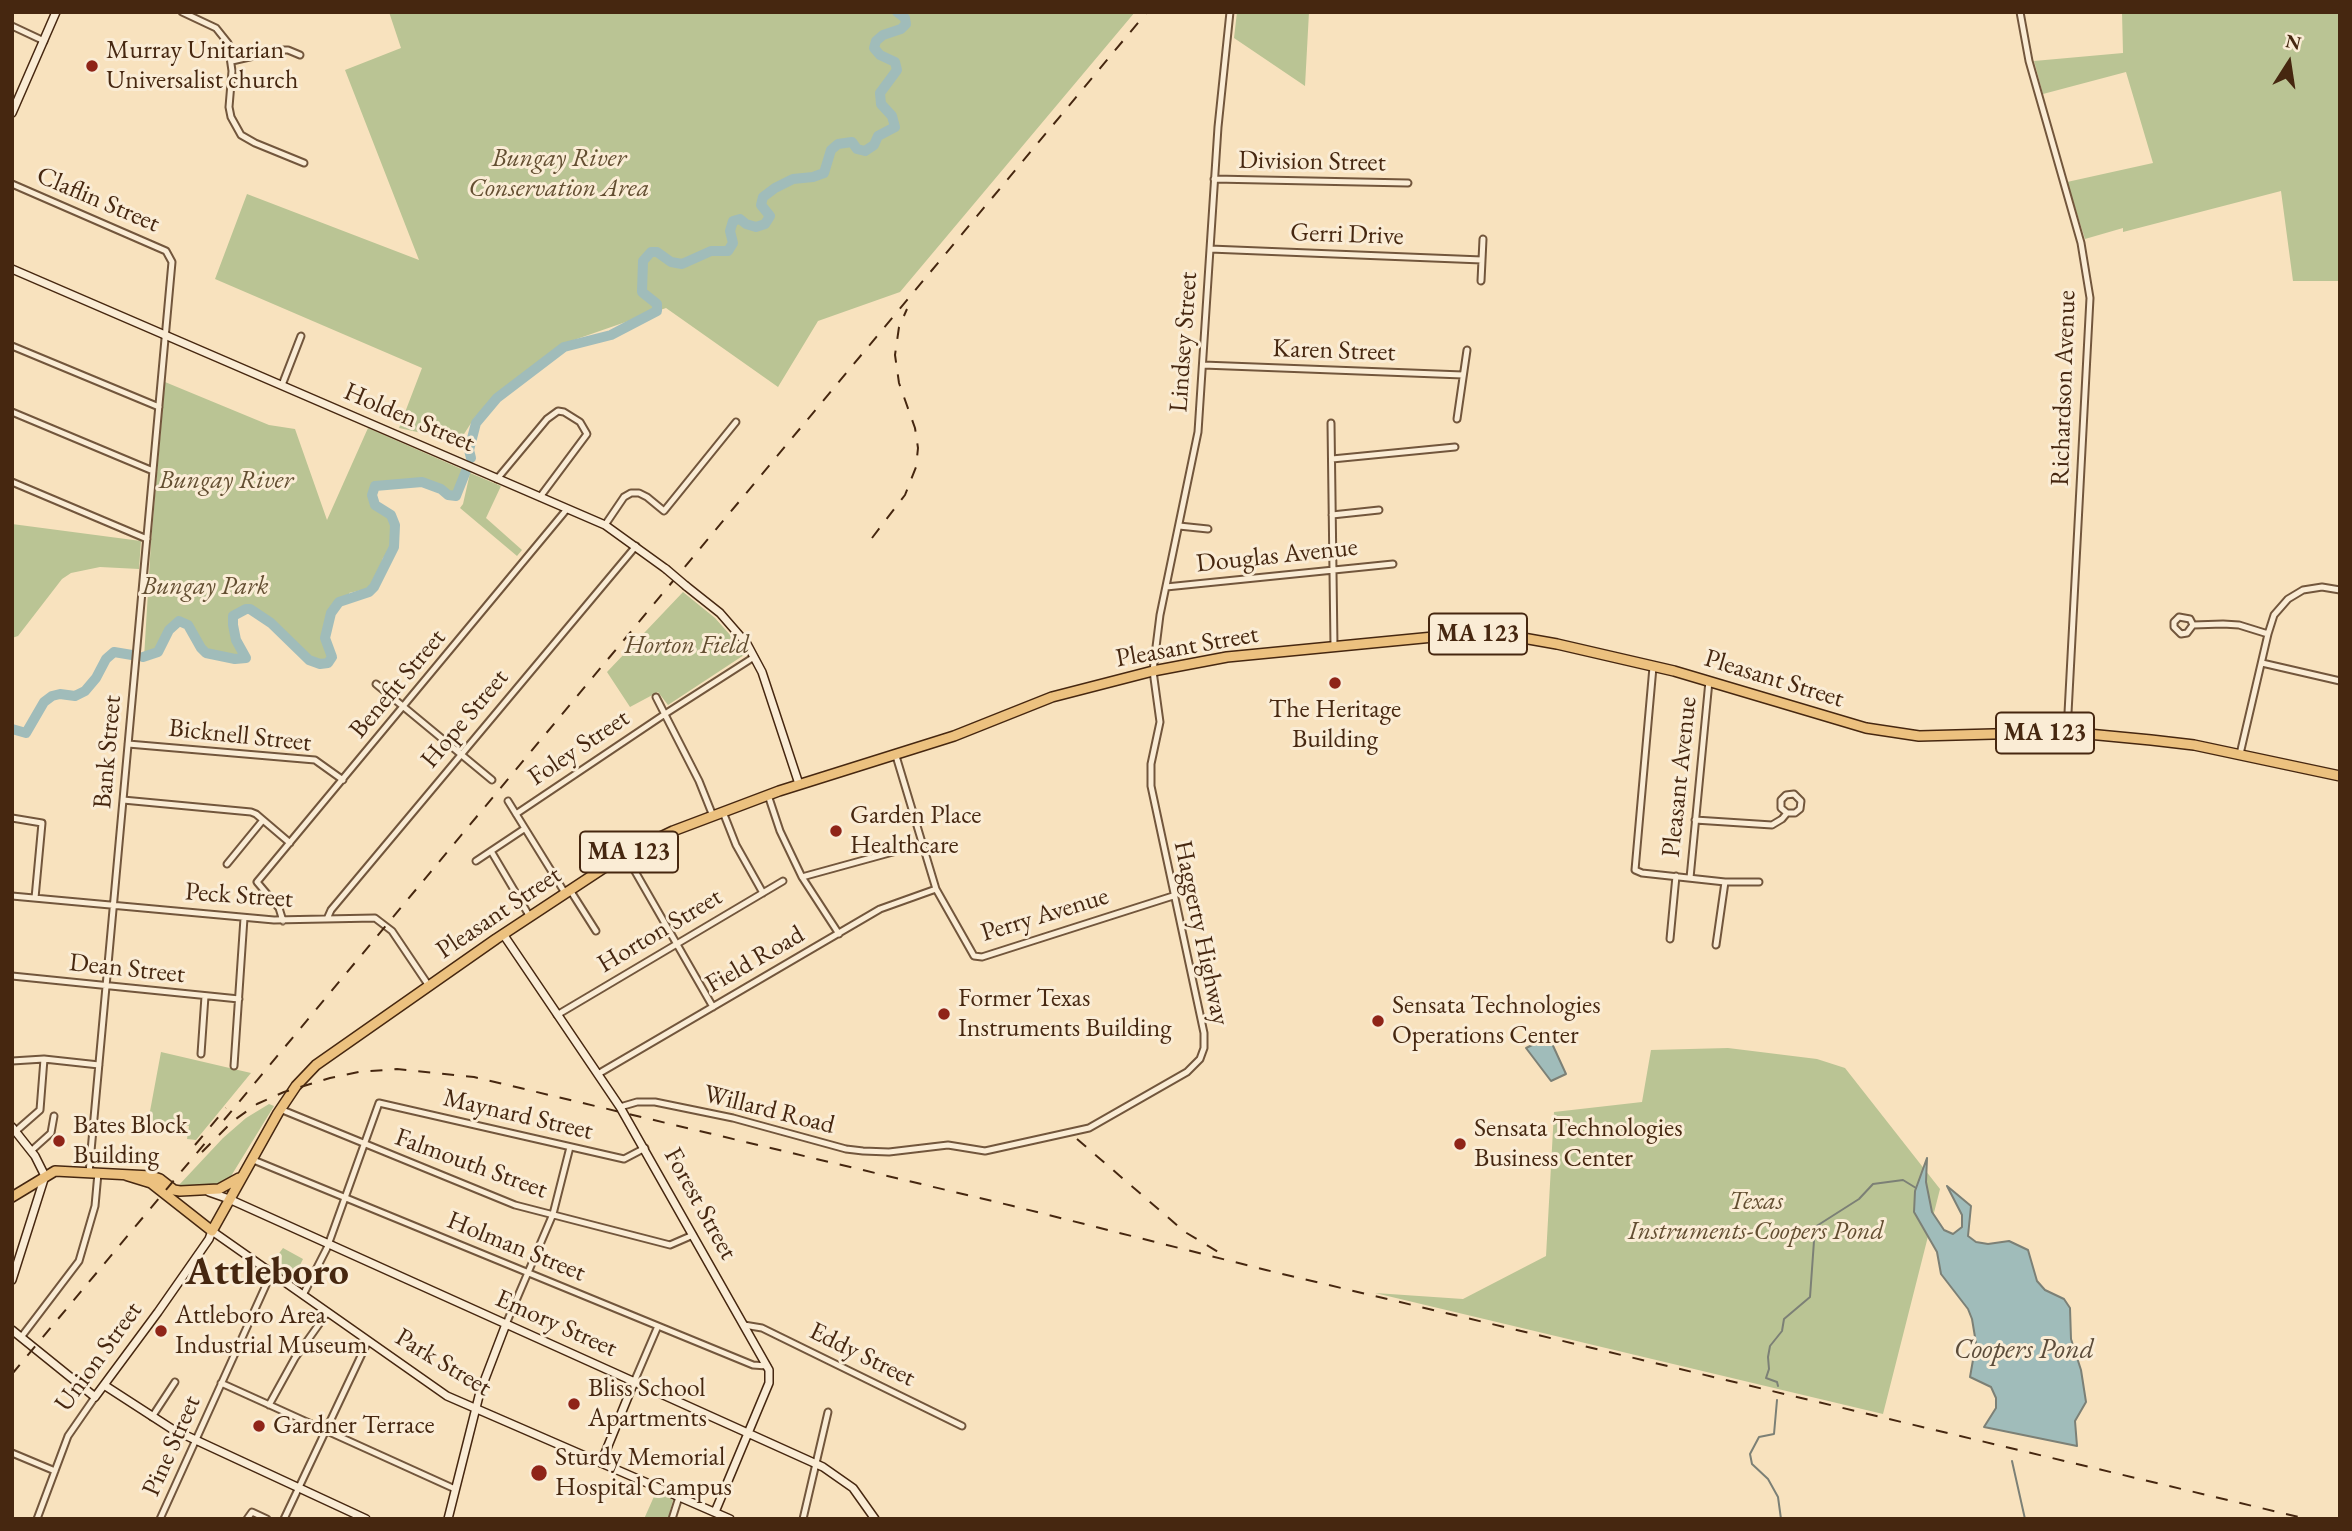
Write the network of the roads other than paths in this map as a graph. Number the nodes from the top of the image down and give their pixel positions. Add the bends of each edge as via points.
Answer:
1 (56, 12) edge
2 (182, 12) edge
3 (1230, 12) edge
4 (2020, 12) edge
5 (192, 14) edge
6 (12, 26) edge
7 (44, 41) junction
8 (300, 55) dead end
9 (232, 61) junction
10 (12, 113) edge
11 (304, 163) dead end
12 (1214, 178) junction
13 (1408, 183) dead end
14 (12, 184) edge
15 (1483, 239) dead end
16 (1210, 249) junction
17 (1482, 260) junction
18 (12, 268) edge
19 (1481, 281) dead end
20 (166, 335) junction
21 (301, 336) dead end
22 (12, 346) edge
23 (1467, 349) dead end
24 (1203, 365) junction
25 (1463, 375) junction
26 (282, 385) junction
27 (159, 407) junction
28 (12, 412) edge
29 (1457, 419) dead end
30 (736, 422) dead end
31 (1331, 422) dead end
32 (1455, 447) dead end
33 (1332, 459) junction
34 (153, 471) junction
35 (497, 479) junction
36 (12, 482) edge
37 (540, 498) junction
38 (567, 509) junction
39 (1379, 510) dead end
40 (1332, 515) junction
41 (605, 525) junction
42 (1179, 526) junction
43 (1208, 529) dead end
44 (147, 539) junction
45 (636, 546) junction
46 (1393, 564) dead end
47 (1333, 570) junction
48 (1166, 587) junction
49 (2340, 590) edge
50 (2193, 625) dead end
51 (2268, 634) junction
52 (1334, 646) junction
53 (754, 657) junction
54 (2262, 663) junction
55 (1653, 667) junction
56 (1153, 671) junction
57 (1709, 681) junction
58 (2340, 681) edge
59 (376, 684) dead end
60 (656, 697) dead end
61 (403, 707) junction
62 (665, 713) junction
63 (2067, 732) junction
64 (128, 744) junction
65 (2241, 754) junction
66 (461, 755) junction
67 (895, 756) junction
68 (2340, 776) edge
69 (343, 780) junction
70 (492, 780) dead end
71 (799, 784) junction
72 (768, 795) junction
73 (124, 800) junction
74 (508, 801) dead end
75 (723, 812) junction
76 (1787, 813) dead end
77 (516, 814) junction
78 (713, 816) junction
79 (12, 818) edge
80 (263, 820) junction
81 (1695, 820) junction
82 (524, 829) junction
83 (290, 843) junction
84 (922, 844) junction
85 (491, 851) junction
86 (625, 854) junction
87 (476, 861) dead end
88 (227, 864) dead end
89 (1676, 876) junction
90 (802, 877) junction
91 (1690, 878) junction
92 (783, 881) dead end
93 (1725, 882) junction
94 (1759, 882) dead end
95 (936, 888) junction
96 (568, 892) junction
97 (763, 893) junction
98 (12, 895) edge
99 (1173, 896) junction
100 (35, 898) junction
101 (115, 905) junction
102 (530, 917) junction
103 (244, 918) junction
104 (327, 919) junction
105 (283, 921) junction
106 (596, 930) dead end
107 (839, 933) junction
108 (503, 934) junction
109 (1670, 939) dead end
110 (676, 943) junction
111 (1716, 945) dead end
112 (12, 976) edge
113 (107, 986) junction
114 (429, 986) junction
115 (205, 996) junction
116 (239, 999) junction
117 (713, 1007) junction
118 (558, 1015) junction
119 (201, 1054) dead end
120 (44, 1059) junction
121 (12, 1060) edge
122 (99, 1065) junction
123 (234, 1066) dead end
124 (598, 1074) junction
125 (620, 1107) junction
126 (280, 1110) junction
127 (54, 1116) dead end
128 (14, 1129) edge
129 (364, 1144) junction
130 (570, 1146) junction
131 (645, 1148) junction
132 (910, 1149) joint
133 (31, 1151) junction
134 (251, 1159) junction
135 (94, 1173) junction
136 (242, 1174) junction
137 (125, 1175) junction
138 (45, 1176) junction
139 (192, 1191) junction
140 (203, 1191) junction
141 (12, 1197) edge
142 (345, 1198) junction
143 (229, 1199) junction
144 (189, 1212) junction
145 (553, 1214) junction
146 (212, 1231) junction
147 (693, 1235) junction
148 (328, 1244) junction
149 (528, 1273) junction
150 (271, 1274) junction
151 (12, 1280) edge
152 (303, 1295) junction
153 (327, 1313) junction
154 (506, 1324) junction
155 (744, 1325) junction
156 (658, 1326) junction
157 (12, 1330) edge
158 (22, 1336) junction
159 (368, 1341) junction
160 (767, 1366) junction
161 (175, 1382) dead end
162 (634, 1382) junction
163 (221, 1384) junction
164 (104, 1385) junction
165 (95, 1397) junction
166 (269, 1405) junction
167 (476, 1410) junction
168 (828, 1412) dead end
169 (152, 1417) junction
170 (962, 1426) dead end
171 (326, 1431) junction
172 (747, 1433) junction
173 (195, 1441) junction
174 (12, 1453) edge
175 (816, 1463) junction
176 (601, 1464) junction
177 (55, 1471) junction
178 (299, 1488) junction
179 (455, 1489) junction
180 (679, 1497) junction
181 (715, 1512) junction
182 (37, 1519) edge
183 (160, 1519) edge
184 (247, 1519) edge
185 (267, 1519) edge
186 (285, 1519) edge
187 (366, 1519) edge
188 (448, 1519) edge
189 (672, 1519) edge
190 (730, 1519) edge
191 (803, 1519) edge
192 (875, 1519) edge

1 - 7 main road
2 - 5 street
3 - 12 street, Lindsey Street
4 - 63 street, Richardson Avenue via 2029,61 2081,243 2090,298
5 - 9 street via 223,34
6 - 7 street
7 - 10 main road
8 - 9 street via 280,50
9 - 11 street via 229,107 236,128 248,140
12 - 13 street, Division Street
12 - 16 street, Lindsey Street
14 - 20 street, Claflin Street via 169,253
15 - 17 street
16 - 17 street, Gerri Drive
16 - 24 street, Lindsey Street
17 - 19 street
18 - 20 main road, Holden Street
20 - 26 main road, Holden Street
20 - 27 street, Bank Street
21 - 26 street
22 - 27 street
23 - 25 street
24 - 25 street, Karen Street
24 - 42 street, Lindsey Street via 1198,432
25 - 29 street
26 - 35 main road, Holden Street
27 - 34 street, Bank Street
28 - 34 street
30 - 41 street via 664,511 647,497 631,493
31 - 33 street
32 - 33 street
33 - 40 street
34 - 44 street, Bank Street
35 - 37 main road, Holden Street
35 - 37 street via 547,419 564,412 580,422 587,434
36 - 44 street
37 - 38 main road, Holden Street
38 - 41 main road, Holden Street
38 - 61 street, Benefit Street
39 - 40 street
40 - 47 street
41 - 45 main road, Holden Street
42 - 43 street
42 - 48 street, Lindsey Street
44 - 64 street, Bank Street
45 - 53 main road, Holden Street, bridge via 720,613
45 - 66 street, Hope Street
46 - 47 street, Douglas Avenue
47 - 48 street, Douglas Avenue
47 - 52 street
48 - 56 street, Lindsey Street
49 - 51 street via 2322,587 2296,593 2280,605
50 - 51 street via 2239,625
51 - 54 street
52 - 55 highway, Pleasant Street / MA 123 via 1506,635
52 - 56 highway, Pleasant Street / MA 123 via 1227,657
53 - 62 street, Foley Street
53 - 71 main road, Holden Street
54 - 58 street
54 - 65 street
55 - 57 highway, Pleasant Street / MA 123
55 - 89 street via 1635,864 1636,870
56 - 67 highway, Pleasant Street / MA 123 via 1052,697
56 - 99 street, Haggerty Highway via 1160,722 1151,786
57 - 63 highway, Pleasant Street / MA 123 via 1866,728 1919,736
57 - 81 street, Pleasant Avenue
59 - 61 street
60 - 62 street
61 - 66 street
61 - 69 street, Benefit Street
62 - 77 street, Foley Street
62 - 78 street
63 - 65 highway, Pleasant Street / MA 123
64 - 69 street, Bicknell Street via 314,760
64 - 73 street, Bank Street
65 - 68 highway, Pleasant Street / MA 123
66 - 70 street
66 - 104 street, Hope Street
67 - 71 highway, Pleasant Street / MA 123
67 - 84 street, Perry Avenue
69 - 83 street, Benefit Street
71 - 72 highway, Pleasant Street / MA 123
72 - 75 highway, Pleasant Street / MA 123
72 - 90 street
73 - 80 street via 251,812
73 - 101 street, Bank Street
74 - 77 street
75 - 78 highway, Pleasant Street / MA 123
75 - 97 street
76 - 81 street via 1772,825
77 - 82 street
78 - 86 highway, Pleasant Street / MA 123
79 - 100 street via 40,822 43,828
80 - 83 street
80 - 88 street
81 - 91 street, Pleasant Avenue
82 - 85 street
82 - 96 street
83 - 105 street, Benefit Street via 257,882 277,904
84 - 90 street
84 - 95 street, Perry Avenue
85 - 87 street
85 - 102 street
86 - 96 highway, Pleasant Street / MA 123
86 - 110 street
89 - 91 street
89 - 109 street
90 - 107 street
91 - 93 street
92 - 97 street, Horton Street
93 - 94 street
93 - 111 street
95 - 99 street, Perry Avenue via 977,957
95 - 107 street, Field Road via 889,905
96 - 102 highway, Pleasant Street / MA 123
96 - 106 street
97 - 110 street, Horton Street
98 - 100 street, Peck Street
99 - 132 street, Haggerty Highway via 1205,1037 1202,1055 1193,1067 1085,1129 985,1151 948,1145
100 - 101 street, Peck Street
101 - 103 street, Peck Street
101 - 113 street, Bank Street
102 - 108 highway, Pleasant Street / MA 123
103 - 105 street, Peck Street
103 - 116 street
104 - 105 street, Peck Street
104 - 114 street, Peck Street via 379,919
107 - 117 street, Field Road
108 - 114 highway, Pleasant Street / MA 123
108 - 118 main road, Forest Street
110 - 117 street
110 - 118 street, Horton Street
112 - 113 street, Dean Street
113 - 115 street, Dean Street
113 - 122 street, Bank Street
114 - 126 highway, Pleasant Street / MA 123 via 320,1061
115 - 116 street, Dean Street
115 - 119 street
116 - 123 street
117 - 124 street, Field Road
118 - 124 main road, Forest Street
120 - 121 street
120 - 122 street
120 - 128 street via 41,1108
122 - 135 street, Bank Street
124 - 125 main road, Forest Street
125 - 131 main road, Forest Street
125 - 132 street, Willard Road via 655,1102 846,1149
126 - 129 street, Falmouth Street
126 - 134 highway, Pleasant Street / MA 123
127 - 133 street via 51,1133
128 - 133 main road
129 - 130 street, Maynard Street via 379,1103
129 - 142 street
129 - 145 street, Falmouth Street via 511,1204
130 - 131 street, Maynard Street via 625,1159
130 - 145 street
131 - 147 main road, Forest Street
133 - 138 main road
134 - 136 highway, Pleasant Street / MA 123
134 - 142 street, Holman Street
135 - 137 highway, Park Street
135 - 138 highway, Park Street via 56,1171
135 - 158 street, Bank Street via 96,1204 79,1261
136 - 140 highway, Park Street via 224,1188
136 - 143 highway, Pleasant Street / MA 123
137 - 139 highway, Park Street via 154,1176 174,1190
137 - 144 highway, Park Street via 151,1183
138 - 141 highway
138 - 151 main road
139 - 140 highway, Park Street
139 - 144 highway via 187,1200
140 - 143 main road, Emory Street
142 - 148 street
142 - 149 street, Holman Street
143 - 146 highway, Pleasant Street / MA 123
143 - 148 main road, Emory Street
144 - 146 highway, Park Street
145 - 147 street, Falmouth Street via 670,1245
145 - 149 street
146 - 150 main road, Park Street
146 - 164 main road, Union Street
147 - 155 main road, Forest Street
148 - 152 street
148 - 154 main road, Emory Street
149 - 154 street
149 - 156 street, Holman Street
150 - 152 main road, Park Street
150 - 163 street, Pine Street
152 - 153 main road, Park Street
153 - 159 main road, Park Street
153 - 166 street
154 - 162 main road, Emory Street
154 - 167 main road
155 - 160 main road, Forest Street
155 - 170 street, Eddy Street via 762,1328
156 - 160 street, Holman Street via 753,1365
156 - 162 street
157 - 158 main road
158 - 165 main road
159 - 167 main road, Park Street via 447,1396
159 - 171 street
160 - 172 main road via 769,1381
161 - 169 street
162 - 172 main road, Emory Street
162 - 176 main road
163 - 166 street
163 - 173 street, Pine Street
164 - 165 main road, Union Street
164 - 169 main road
165 - 177 street, Union Street via 69,1434
166 - 171 street
167 - 176 main road, Park Street
167 - 179 main road
168 - 175 street
169 - 173 main road
171 - 178 street
171 - 179 street
172 - 175 main road, Emory Street
172 - 181 main road
173 - 178 main road
173 - 183 street, Pine Street
174 - 177 street
175 - 191 street
175 - 192 main road, Emory Street via 853,1488
176 - 180 main road, Park Street
177 - 182 street, Union Street
178 - 186 street
178 - 187 main road
179 - 188 main road
180 - 181 main road, Park Street
180 - 189 street
181 - 190 main road, Park Street
184 - 185 street via 251,1512

